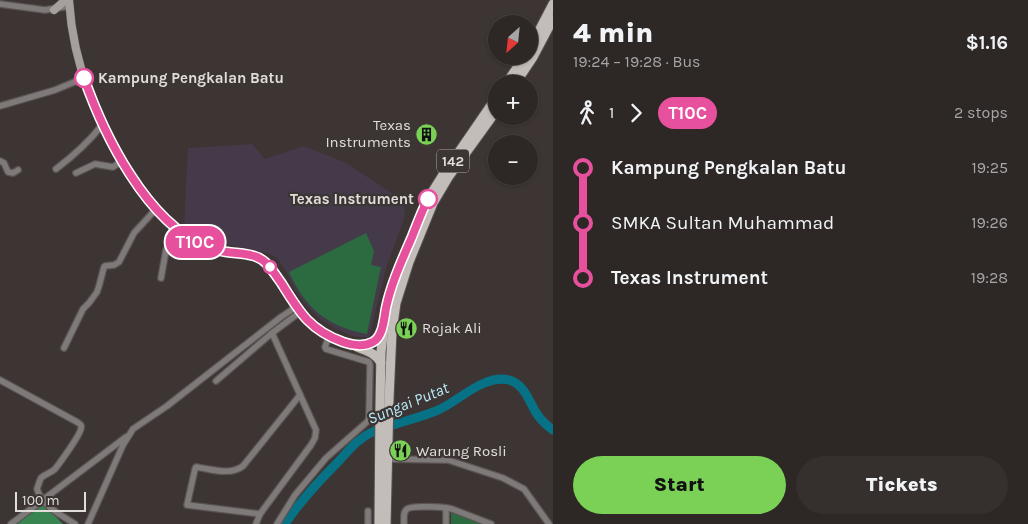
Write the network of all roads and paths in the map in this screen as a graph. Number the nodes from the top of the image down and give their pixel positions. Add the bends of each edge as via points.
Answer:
1 (68, 2) edge
2 (0, 4) edge
3 (553, 4) edge
4 (54, 10) joint
5 (553, 19) edge
6 (538, 33) edge
7 (521, 75) edge
8 (84, 78) junction
9 (0, 106) edge
10 (488, 110) edge
11 (488, 122) edge
12 (102, 124) junction
13 (0, 161) edge
14 (122, 161) junction
15 (56, 169) dead end
16 (18, 170) dead end
17 (76, 173) dead end
18 (156, 209) junction
19 (179, 230) junction
20 (160, 278) dead end
21 (396, 303) junction
22 (298, 309) junction
23 (385, 315) junction
24 (272, 333) junction
25 (329, 336) junction
26 (351, 345) junction
27 (64, 348) dead end
28 (381, 352) junction
29 (381, 363) junction
30 (0, 380) edge
31 (216, 381) dead end
32 (300, 395) junction
33 (370, 405) junction
34 (384, 406) junction
35 (129, 434) junction
36 (384, 439) junction
37 (388, 460) junction
38 (42, 500) junction
39 (446, 508) junction
40 (368, 511) dead end
41 (260, 514) junction
42 (11, 524) edge
43 (75, 524) edge
44 (88, 524) edge
45 (256, 524) edge
46 (277, 524) edge
47 (368, 524) edge
48 (380, 524) edge
49 (386, 524) edge
50 (404, 524) edge
51 (446, 524) edge
52 (491, 524) edge
53 (549, 524) edge

1 - 4 main road
1 - 8 main road
2 - 4 street
3 - 6 main road
5 - 7 main road
8 - 9 street
8 - 12 main road
10 - 23 main road, 142 via 428,199 401,262
11 - 21 main road, 142 via 436,198
12 - 14 main road
12 - 15 street via 71,159
13 - 16 street via 8,172
14 - 17 street via 113,166 95,164
14 - 18 main road
18 - 19 main road
18 - 27 street via 134,233 119,262 104,267 94,297 83,309
19 - 20 street via 166,250
19 - 22 main road via 194,241 216,250 262,259
21 - 28 main road via 387,343
21 - 34 main road, 142
22 - 24 street
22 - 25 main road via 313,326
22 - 35 street via 281,317
23 - 26 main road via 382,330 375,341
23 - 28 main road, 142
24 - 31 street
24 - 32 street
25 - 26 main road
25 - 33 street via 326,349 369,362
26 - 28 main road
26 - 29 main road via 373,354
28 - 29 main road, 142
28 - 34 main road via 387,362
29 - 34 main road, 142
30 - 38 street via 81,425 57,467 40,481 37,490
32 - 41 street via 316,430 315,438
32 - 41 street via 238,469 195,469 187,505
33 - 34 street
33 - 46 street via 368,421 326,458 295,495
34 - 36 main road, 142
35 - 38 street
35 - 44 street
36 - 37 main road, 142
36 - 48 main road, 142
37 - 49 main road, 142
37 - 53 street via 448,460 503,478 524,489
38 - 42 street
38 - 43 street
39 - 50 street via 410,507 405,511
39 - 51 street
39 - 52 street
40 - 47 street
41 - 45 street

